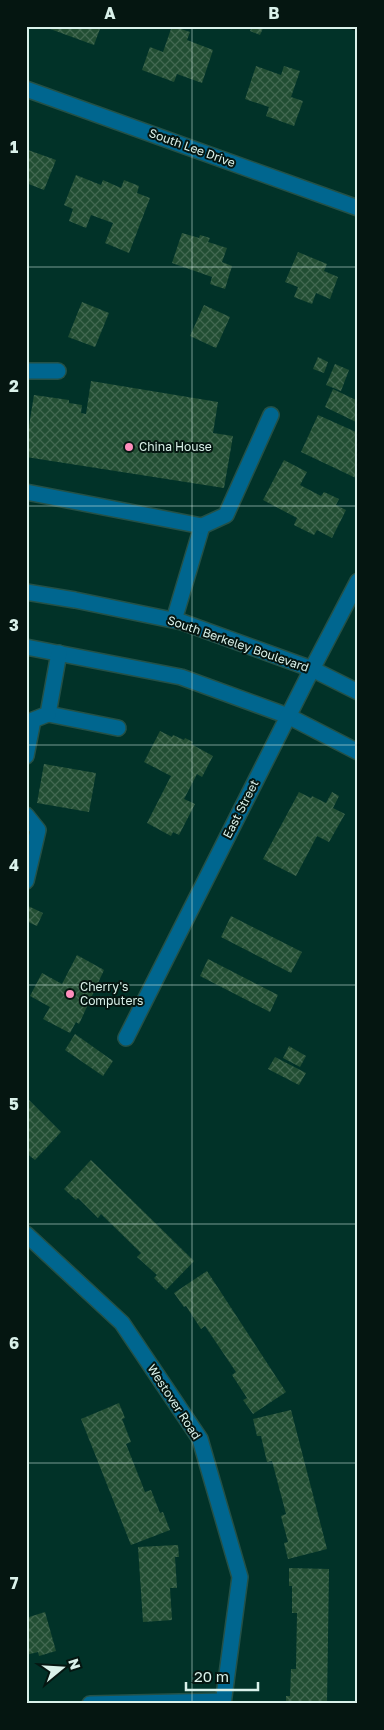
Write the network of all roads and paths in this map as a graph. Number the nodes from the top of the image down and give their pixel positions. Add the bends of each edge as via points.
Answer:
1 (26, 89) edge
2 (358, 208) edge
3 (58, 370) dead end
4 (26, 371) edge
5 (271, 415) dead end
6 (26, 492) edge
7 (202, 526) junction
8 (358, 581) edge
9 (26, 592) edge
10 (174, 620) junction
11 (26, 647) edge
12 (59, 653) junction
13 (312, 669) junction
14 (358, 692) edge
15 (48, 714) junction
16 (288, 716) junction
17 (118, 728) dead end
18 (358, 752) edge
19 (26, 756) edge
20 (26, 815) edge
21 (26, 881) edge
22 (126, 1038) dead end
23 (26, 1234) edge
24 (223, 1702) edge
25 (90, 1704) edge

1 - 2 street, South Lee Drive
3 - 4 street
5 - 7 street via 226,515
6 - 7 street
7 - 10 street
8 - 13 street, East Street
9 - 10 street, South Berkeley Boulevard
10 - 13 street, South Berkeley Boulevard
11 - 12 street
12 - 15 street
12 - 16 street via 181,677
13 - 14 street, South Berkeley Boulevard
13 - 16 street, East Street
15 - 17 street
15 - 19 street via 33,720
16 - 18 street
16 - 22 street, East Street
20 - 21 street via 38,830
23 - 24 street, Westover Road via 122,1323 200,1439 240,1577
24 - 25 street

